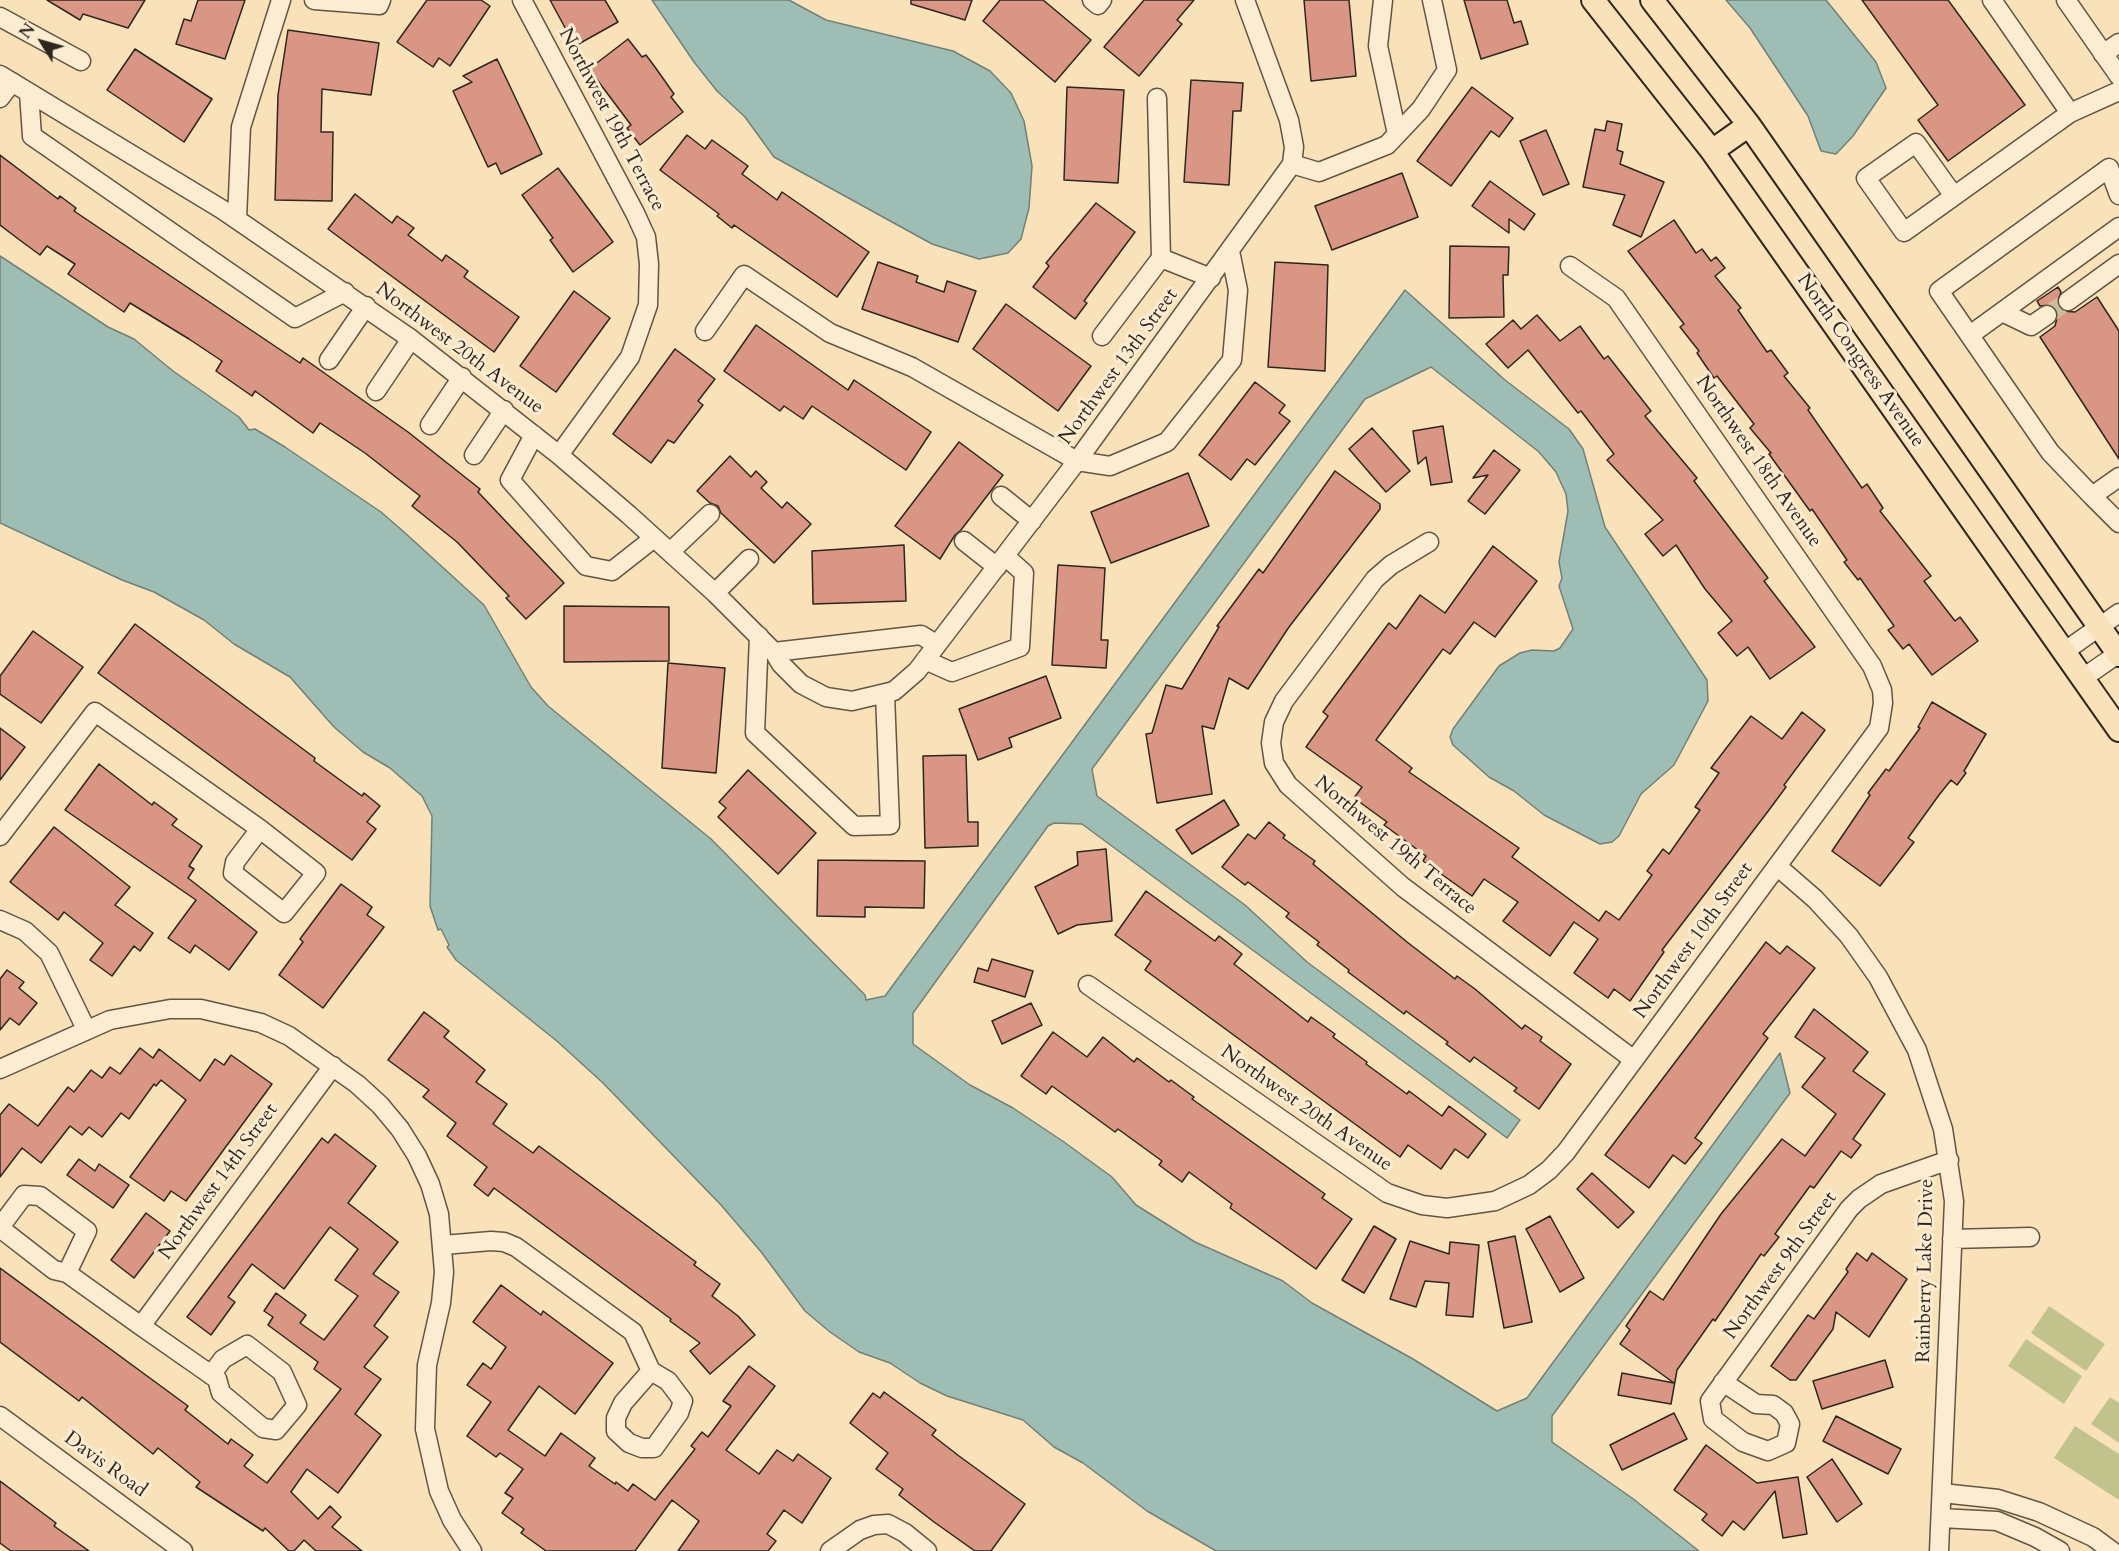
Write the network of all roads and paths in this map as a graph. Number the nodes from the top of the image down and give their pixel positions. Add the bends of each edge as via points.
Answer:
1 (281, 0) edge
2 (314, 0) edge
3 (381, 0) edge
4 (522, 0) edge
5 (1092, 0) edge
6 (1102, 0) edge
7 (1245, 0) edge
8 (1383, 0) edge
9 (1432, 0) edge
10 (1593, 0) edge
11 (1652, 0) edge
12 (1992, 0) edge
13 (2066, 0) edge
14 (0, 17) edge
15 (2119, 43) edge
16 (2103, 54) junction
17 (81, 61) dead end
18 (2119, 76) edge
19 (6, 78) edge
20 (2119, 92) edge
21 (29, 93) junction
22 (0, 98) edge
23 (1157, 98) dead end
24 (2070, 112) junction
25 (1749, 124) junction
26 (1397, 134) junction
27 (1712, 151) junction
28 (1292, 164) junction
29 (2119, 195) edge
30 (1954, 196) junction
31 (237, 219) junction
32 (2119, 227) edge
33 (1230, 251) junction
34 (1161, 258) junction
35 (2119, 264) edge
36 (1570, 266) dead end
37 (1211, 278) junction
38 (345, 292) junction
39 (2068, 301) tunnel mouth
40 (366, 306) junction
41 (2002, 312) junction
42 (2047, 315) tunnel mouth
43 (705, 331) dead end
44 (1970, 335) junction
45 (1102, 336) dead end
46 (411, 339) junction
47 (329, 360) dead end
48 (462, 377) junction
49 (376, 391) dead end
50 (504, 410) junction
51 (430, 425) dead end
52 (534, 435) junction
53 (474, 454) dead end
54 (559, 454) junction
55 (1077, 461) junction
56 (2119, 477) edge
57 (1001, 496) dead end
58 (2092, 496) junction
59 (710, 514) dead end
60 (1032, 521) junction
61 (2119, 523) edge
62 (654, 538) junction
63 (964, 541) dead end
64 (1429, 542) dead end
65 (670, 552) junction
66 (749, 559) dead end
67 (1001, 561) junction
68 (715, 593) junction
69 (2119, 613) edge
70 (2099, 627) junction
71 (759, 636) junction
72 (937, 645) junction
73 (2065, 651) junction
74 (774, 652) junction
75 (2119, 654) edge
76 (925, 660) junction
77 (2083, 678) junction
78 (885, 694) junction
79 (852, 702) joint
80 (1883, 703) joint
81 (2119, 730) edge
82 (260, 829) junction
83 (0, 836) edge
84 (1777, 866) junction
85 (0, 920) edge
86 (1088, 985) dead end
87 (86, 1029) junction
88 (1634, 1060) junction
89 (333, 1066) junction
90 (0, 1069) edge
91 (1949, 1160) junction
92 (1519, 1191) joint
93 (0, 1227) edge
94 (2030, 1237) dead end
95 (1952, 1239) junction
96 (443, 1245) junction
97 (68, 1273) junction
98 (141, 1326) junction
99 (651, 1371) dead end
100 (211, 1374) junction
101 (1723, 1382) junction
102 (0, 1416) edge
103 (1942, 1493) junction
104 (1941, 1518) junction
105 (2064, 1522) junction
106 (2055, 1548) edge
107 (834, 1550) edge
108 (183, 1551) edge
109 (472, 1551) edge
110 (927, 1551) edge
111 (1939, 1551) edge
112 (2112, 1551) edge

1 - 31 street via 240,127
2 - 3 street via 379,5
4 - 54 street, Northwest 19th Terrace via 635,213 646,237 650,264 648,305 630,357
5 - 6 street via 1098,4
7 - 28 street via 1289,120 1294,147
8 - 26 street via 1378,46
9 - 26 street via 1447,70
10 - 27 main road, North Congress Avenue
11 - 25 main road
12 - 24 street
13 - 16 street
14 - 17 street
15 - 16 street
16 - 18 street
19 - 21 street, Northwest 20th Avenue
19 - 22 street
20 - 24 street
21 - 31 street, Northwest 20th Avenue
21 - 38 street via 32,136 295,318
23 - 34 street
24 - 30 street
25 - 27 main road
25 - 70 main road
26 - 28 street via 1388,145 1319,172
27 - 73 main road, North Congress Avenue
28 - 33 street, Northwest 13th Street
29 - 44 street via 2109,168 1940,291
30 - 30 street via 1904,232 1866,178 1916,143
31 - 38 street, Northwest 20th Avenue
32 - 41 street
33 - 37 street, Northwest 13th Street
33 - 55 street via 1238,290 1232,360 1167,442 1110,466
34 - 37 street
34 - 45 street
35 - 39 street
36 - 80 street, Northwest 18th Avenue via 1616,298 1872,666
37 - 55 street, Northwest 13th Street
38 - 40 street, Northwest 20th Avenue
40 - 46 street, Northwest 20th Avenue
40 - 47 street
41 - 42 street via 2031,326
41 - 44 street
43 - 55 street via 744,275 830,333 912,367
44 - 58 street via 2050,452
46 - 48 street, Northwest 20th Avenue
46 - 49 street
48 - 50 street, Northwest 20th Avenue
48 - 51 street
50 - 52 street, Northwest 20th Avenue
50 - 53 street
52 - 54 street, Northwest 20th Avenue
52 - 62 street via 510,480 586,566 612,571
54 - 62 street, Northwest 20th Avenue
55 - 60 street, Northwest 13th Street
56 - 58 street
57 - 60 street
58 - 61 street
59 - 65 street
60 - 67 street, Northwest 13th Street
62 - 65 street, Northwest 20th Avenue
63 - 67 street
64 - 88 street, Northwest 19th Terrace via 1375,579 1284,701 1274,722 1274,763 1288,785 1403,887
65 - 68 street, Northwest 20th Avenue
66 - 68 street
67 - 72 street, Northwest 13th Street
67 - 76 street via 1024,573 1020,647 952,672
68 - 71 street, Northwest 20th Avenue
69 - 70 street
70 - 73 street
70 - 75 main road
71 - 74 street, Northwest 20th Avenue
71 - 78 street via 755,733 854,826 890,825
72 - 74 street via 921,635
72 - 76 street, Northwest 13th Street
73 - 77 main road, North Congress Avenue
74 - 79 street, Northwest 20th Avenue via 801,684 826,697
75 - 77 street
76 - 78 street, Northwest 13th Street via 894,691
77 - 81 main road, North Congress Avenue
78 - 79 street, Northwest 13th Street
80 - 84 street, Northwest 10th Street via 1879,728
82 - 82 street via 316,873 284,913 233,873 235,862
82 - 83 street via 95,712
84 - 88 street, Northwest 10th Street
84 - 91 street, Rainberry Lake Drive via 1849,936 1888,994 1913,1040 1931,1088
85 - 87 street via 25,932 49,953
86 - 92 street, Northwest 20th Avenue via 1387,1193 1422,1205 1447,1208 1496,1201
87 - 89 street via 140,1012 201,1009 261,1023
87 - 90 street
88 - 92 street, Northwest 10th Street via 1566,1152
89 - 96 street via 380,1105 411,1147 430,1184
89 - 98 street, Northwest 14th Street
91 - 95 street, Rainberry Lake Drive via 1954,1201
91 - 101 street, Northwest 9th Street via 1881,1184 1859,1199
93 - 97 street via 54,1270
93 - 97 street via 24,1195 40,1196 87,1230
94 - 95 street
95 - 103 street, Rainberry Lake Drive
96 - 99 street via 491,1241 516,1247 633,1332
96 - 109 street via 441,1303 427,1365 425,1429 439,1491
97 - 98 street
98 - 100 street
100 - 100 street via 221,1393 263,1428 276,1430 297,1405 282,1371 247,1345 223,1359
101 - 101 street, Northwest 9th Street via 1710,1401 1713,1419 1743,1442 1760,1448 1775,1450 1786,1443 1791,1430 1784,1413 1773,1406 1756,1404
102 - 108 street, Davis Road
103 - 104 street, Rainberry Lake Drive
103 - 105 street via 1998,1499
104 - 106 street via 1997,1521
104 - 111 street, Rainberry Lake Drive
105 - 106 street
105 - 112 street
107 - 110 street via 860,1530 888,1524

